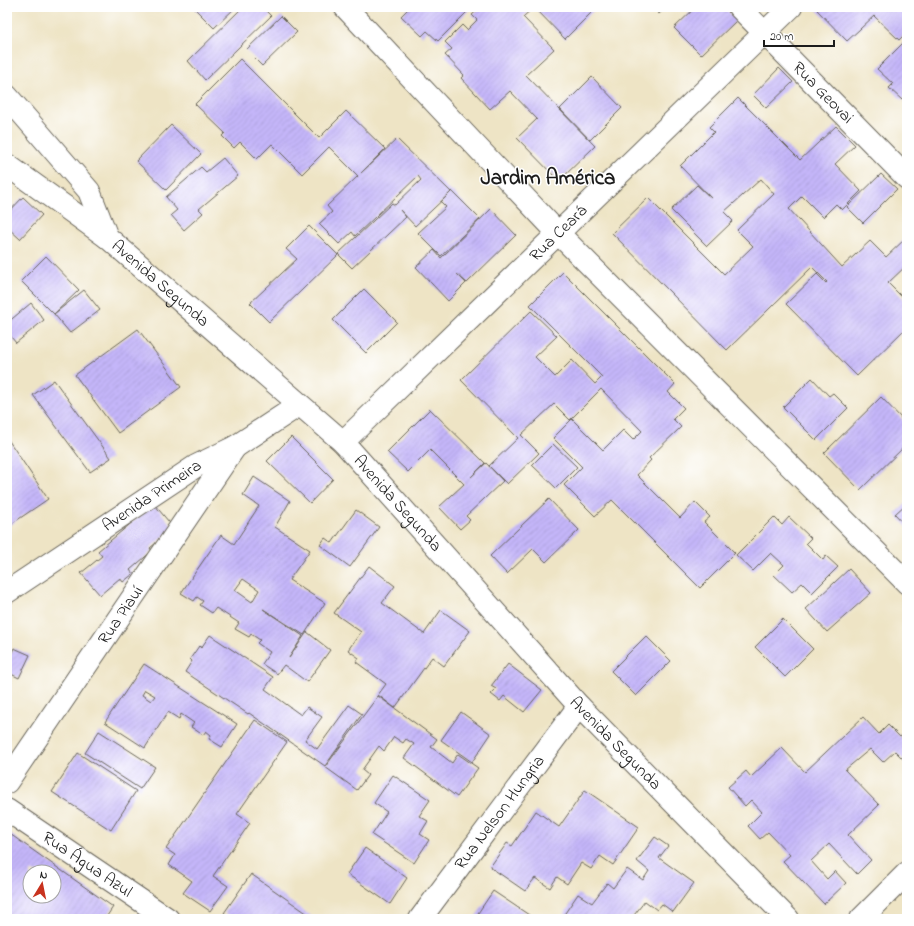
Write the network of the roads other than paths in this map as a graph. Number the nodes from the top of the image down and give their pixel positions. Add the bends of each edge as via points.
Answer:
1 (345, 7) edge
2 (739, 7) edge
3 (791, 7) edge
4 (764, 33) junction
5 (7, 96) edge
6 (7, 165) edge
7 (907, 178) edge
8 (558, 233) junction
9 (107, 237) junction
10 (299, 405) junction
11 (343, 442) junction
12 (235, 447) junction
13 (907, 583) edge
14 (7, 592) edge
15 (579, 706) junction
16 (7, 782) edge
17 (7, 810) edge
18 (907, 873) edge
19 (168, 919) edge
20 (420, 919) edge
21 (788, 919) edge
22 (861, 919) edge

1 - 8 street
2 - 4 street, Rua Geovai
3 - 4 street, Rua Ceará
4 - 7 street, Rua Geovai
4 - 8 street, Rua Ceará
5 - 9 street, Avenida Segunda via 90,191
6 - 9 street
8 - 11 street, Rua Ceará
8 - 13 street
9 - 10 street, Avenida Segunda
10 - 11 street, Avenida Segunda
10 - 12 street, Avenida Primeira
11 - 15 street, Avenida Segunda
12 - 14 street, Avenida Primeira via 196,466
12 - 16 street, Rua Piauí
15 - 20 street, Rua Nelson Hungria
15 - 21 street, Avenida Segunda
17 - 19 street, Rua Água Azul
18 - 22 street

